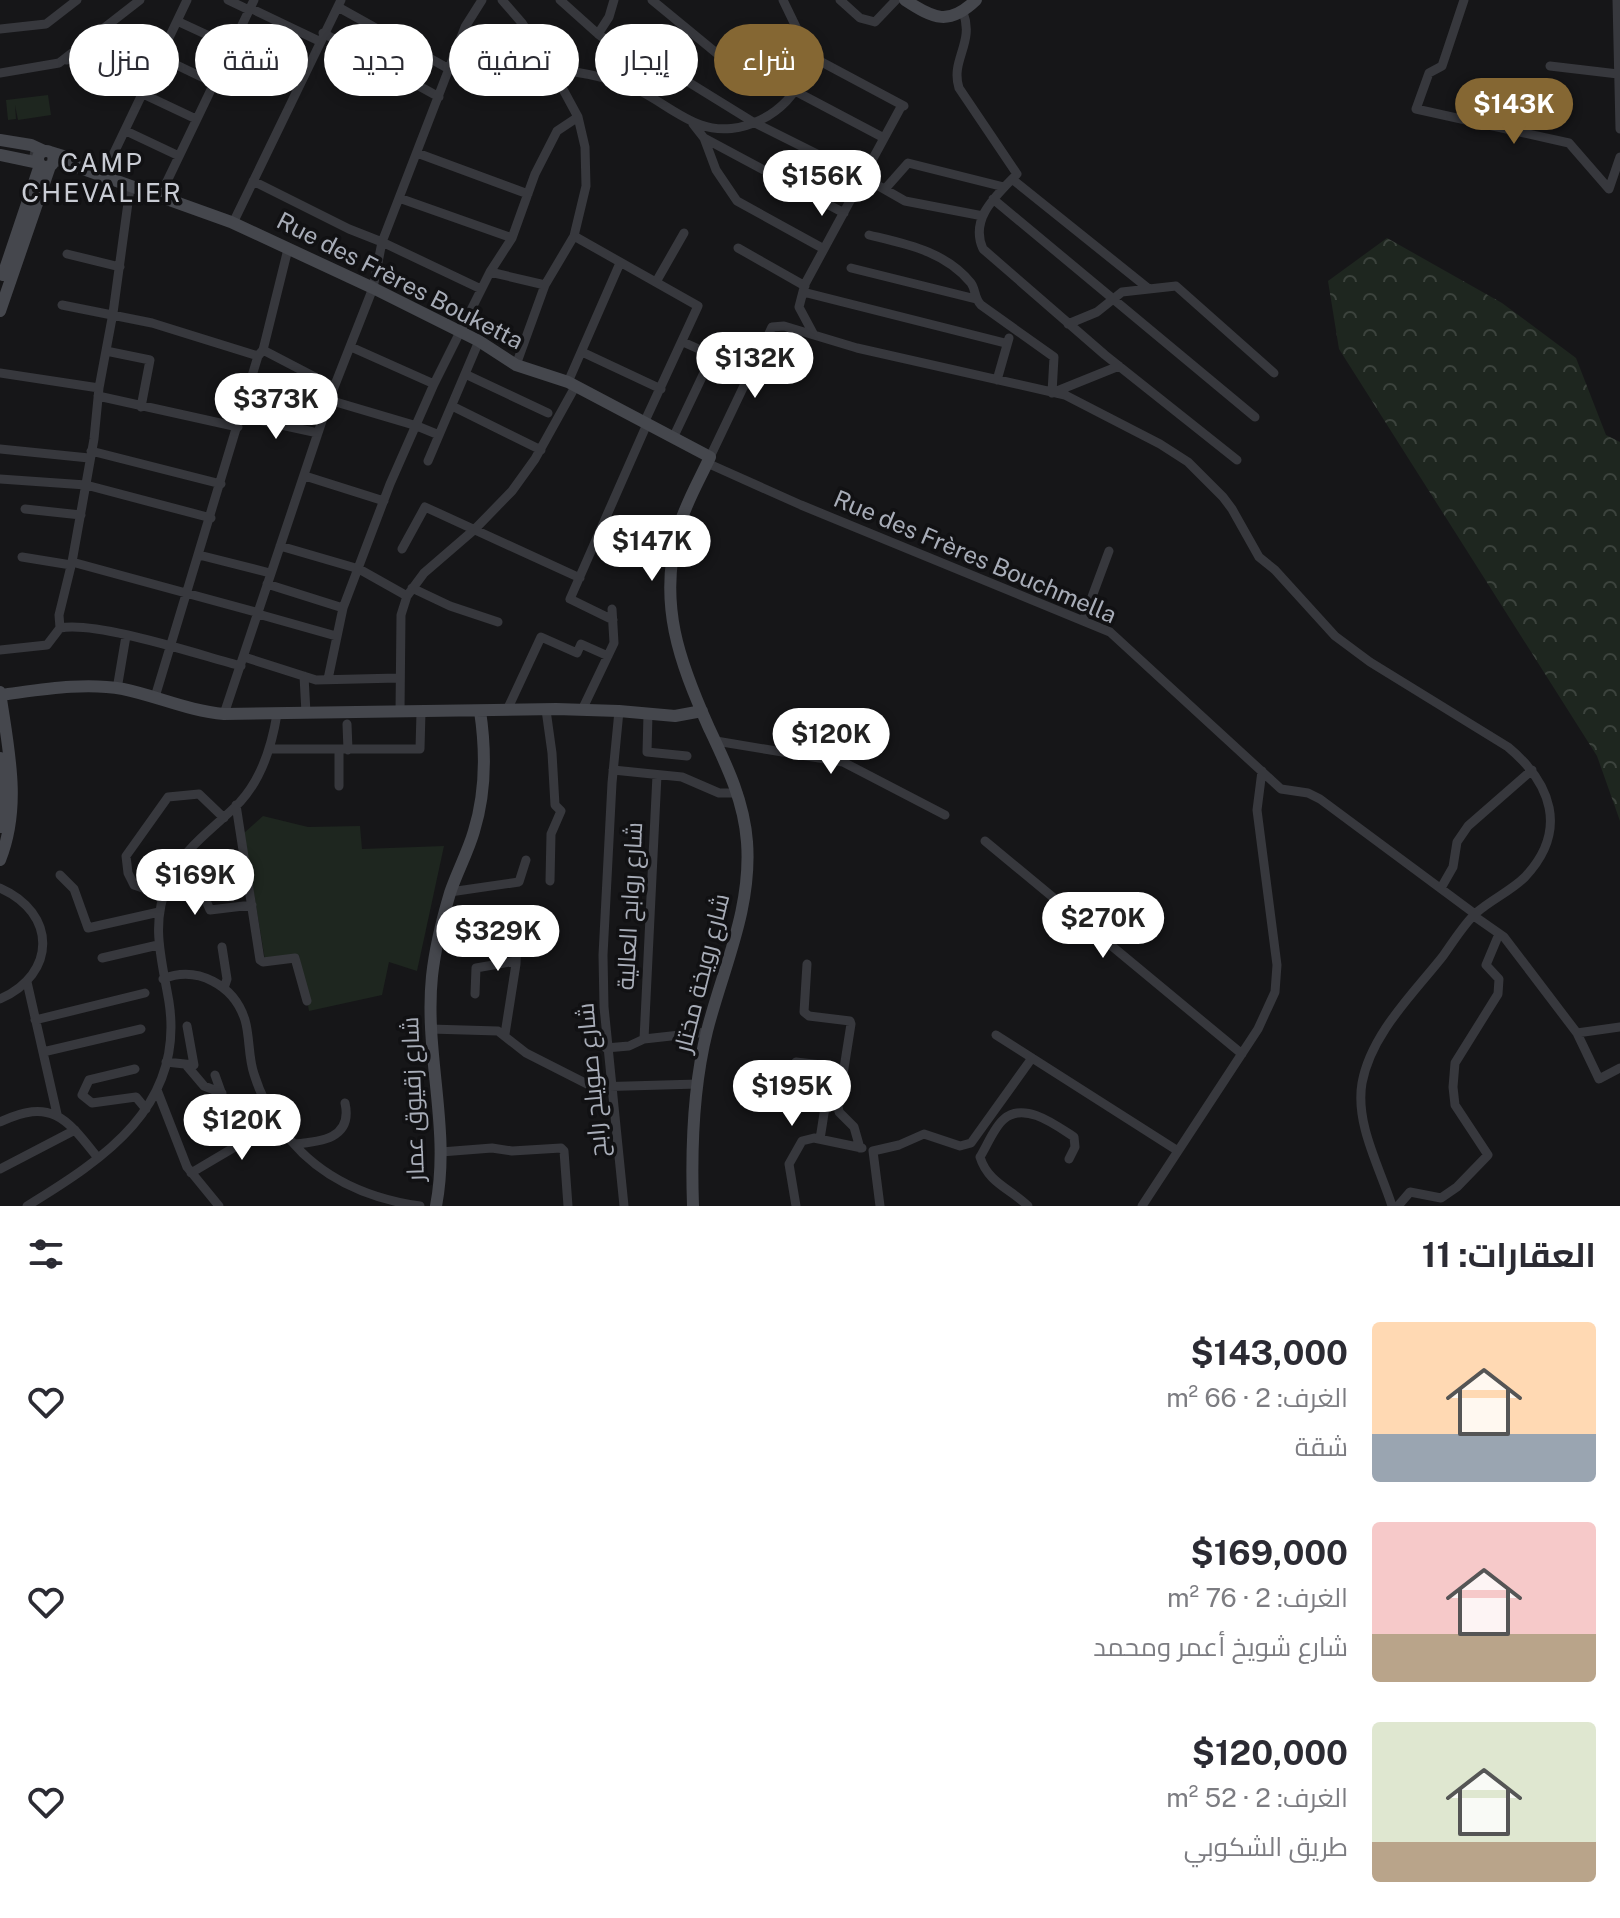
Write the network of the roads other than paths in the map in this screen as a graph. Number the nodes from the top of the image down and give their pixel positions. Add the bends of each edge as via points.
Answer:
1 (77, 0) edge
2 (140, 0) edge
3 (187, 0) edge
4 (228, 0) edge
5 (328, 0) edge
6 (482, 0) edge
7 (502, 0) edge
8 (560, 0) edge
9 (614, 0) edge
10 (652, 0) edge
11 (783, 0) edge
12 (840, 0) edge
13 (896, 0) edge
14 (905, 0) edge
15 (976, 0) edge
16 (1464, 0) edge
17 (1617, 0) edge
18 (339, 4) edge
19 (251, 6) edge
20 (963, 12) junction
21 (177, 21) junction
22 (176, 24) edge
23 (242, 24) edge
24 (468, 24) edge
25 (523, 24) edge
26 (604, 24) edge
27 (795, 24) edge
28 (0, 29) edge
29 (195, 29) edge
30 (595, 31) edge
31 (321, 37) junction
32 (714, 51) edge
33 (69, 60) edge
34 (59, 63) junction
35 (824, 63) edge
36 (1550, 66) dead end
37 (449, 69) joint
38 (579, 72) edge
39 (0, 73) edge
40 (1618, 74) junction
41 (698, 88) edge
42 (142, 96) edge
43 (147, 96) edge
44 (208, 96) edge
45 (567, 96) edge
46 (790, 96) edge
47 (804, 96) edge
48 (439, 97) junction
49 (578, 117) junction
50 (196, 119) junction
51 (689, 119) junction
52 (753, 122) junction
53 (706, 126) junction
54 (1620, 129) edge
55 (126, 131) junction
56 (704, 138) junction
57 (884, 138) junction
58 (0, 140) edge
59 (0, 147) edge
60 (30, 153) tunnel mouth
61 (417, 153) junction
62 (0, 155) edge
63 (179, 156) junction
64 (1620, 157) edge
65 (48, 161) junction
66 (863, 177) junction
67 (102, 178) junction
68 (253, 181) junction
69 (1008, 183) junction
70 (130, 188) junction
71 (885, 189) junction
72 (528, 194) junction
73 (159, 198) junction
74 (399, 198) junction
75 (993, 199) junction
76 (844, 213) junction
77 (983, 216) junction
78 (233, 223) junction
79 (684, 233) dead end
80 (869, 235) dead end
81 (574, 236) junction
82 (512, 238) junction
83 (382, 242) junction
84 (738, 248) dead end
85 (288, 249) junction
86 (824, 249) junction
87 (67, 254) dead end
88 (620, 263) junction
89 (120, 267) junction
90 (851, 268) dead end
91 (490, 272) junction
92 (656, 282) junction
93 (545, 285) junction
94 (0, 286) edge
95 (373, 288) junction
96 (481, 289) junction
97 (804, 289) junction
98 (1149, 289) junction
99 (976, 299) junction
100 (1111, 299) junction
101 (62, 305) dead end
102 (0, 311) edge
103 (113, 313) junction
104 (1068, 324) junction
105 (1014, 330) junction
106 (460, 331) junction
107 (814, 335) junction
108 (479, 341) junction
109 (683, 342) junction
110 (1005, 343) junction
111 (351, 347) junction
112 (106, 351) junction
113 (582, 352) junction
114 (261, 353) junction
115 (759, 353) junction
116 (712, 355) junction
117 (516, 365) junction
118 (1119, 366) junction
119 (0, 373) edge
120 (1274, 373) dead end
121 (465, 374) junction
122 (997, 380) junction
123 (434, 384) junction
124 (571, 385) junction
125 (334, 387) junction
126 (661, 389) junction
127 (98, 392) junction
128 (1052, 393) junction
129 (329, 400) junction
130 (452, 406) junction
131 (141, 407) junction
132 (548, 413) dead end
133 (240, 416) junction
134 (1255, 417) dead end
135 (646, 423) junction
136 (417, 426) junction
137 (238, 427) junction
138 (318, 433) junction
139 (439, 435) junction
140 (673, 438) junction
141 (0, 449) edge
142 (541, 450) junction
143 (90, 455) junction
144 (709, 460) junction
145 (1237, 460) dead end
146 (428, 461) dead end
147 (305, 476) junction
148 (0, 479) edge
149 (221, 484) junction
150 (86, 485) junction
151 (384, 501) junction
152 (25, 509) dead end
153 (81, 515) junction
154 (211, 518) junction
155 (475, 529) junction
156 (280, 546) junction
157 (402, 549) dead end
158 (1109, 551) dead end
159 (199, 555) junction
160 (22, 557) dead end
161 (72, 563) junction
162 (359, 569) junction
163 (270, 573) junction
164 (580, 578) junction
165 (267, 584) junction
166 (409, 592) junction
167 (187, 594) junction
168 (343, 608) junction
169 (258, 614) junction
170 (1083, 621) junction
171 (498, 622) dead end
172 (60, 628) junction
173 (126, 636) junction
174 (336, 636) junction
175 (171, 647) junction
176 (0, 650) edge
177 (608, 656) junction
178 (242, 662) junction
179 (304, 676) junction
180 (398, 678) junction
181 (328, 679) junction
182 (117, 689) junction
183 (0, 694) edge
184 (155, 697) junction
185 (507, 710) junction
186 (546, 710) junction
187 (582, 710) junction
188 (480, 711) junction
189 (619, 711) junction
190 (702, 711) junction
191 (400, 712) junction
192 (421, 712) junction
193 (306, 713) junction
194 (224, 714) junction
195 (277, 714) junction
196 (648, 714) junction
197 (347, 724) dead end
198 (716, 741) junction
199 (269, 749) junction
200 (343, 750) junction
201 (687, 756) dead end
202 (0, 758) edge
203 (613, 770) junction
204 (1532, 770) junction
205 (1262, 771) junction
206 (657, 775) junction
207 (339, 786) dead end
208 (738, 793) junction
209 (236, 805) junction
210 (945, 815) dead end
211 (224, 818) junction
212 (0, 827) edge
213 (985, 841) dead end
214 (186, 853) junction
215 (0, 860) edge
216 (526, 860) dead end
217 (60, 875) dead end
218 (550, 881) dead end
219 (0, 888) edge
220 (1441, 888) junction
221 (450, 892) junction
222 (163, 895) junction
223 (252, 905) junction
224 (159, 912) junction
225 (1474, 915) junction
226 (463, 921) dead end
227 (1499, 934) junction
228 (158, 945) junction
229 (222, 947) dead end
230 (102, 958) dead end
231 (516, 961) junction
232 (807, 964) dead end
233 (163, 979) junction
234 (27, 982) junction
235 (224, 988) junction
236 (145, 993) dead end
237 (475, 994) dead end
238 (0, 999) edge
239 (307, 1001) dead end
240 (35, 1020) junction
241 (187, 1026) dead end
242 (1620, 1027) edge
243 (141, 1029) dead end
244 (430, 1029) junction
245 (707, 1032) junction
246 (1577, 1033) junction
247 (505, 1034) junction
248 (996, 1035) dead end
249 (644, 1039) junction
250 (606, 1048) junction
251 (43, 1052) junction
252 (1242, 1054) junction
253 (1032, 1058) junction
254 (166, 1062) junction
255 (796, 1062) dead end
256 (187, 1066) junction
257 (1620, 1068) edge
258 (135, 1069) dead end
259 (215, 1075) dead end
260 (698, 1084) junction
261 (612, 1087) junction
262 (157, 1090) junction
263 (345, 1103) dead end
264 (146, 1109) junction
265 (57, 1114) junction
266 (0, 1122) edge
267 (277, 1122) junction
268 (75, 1130) junction
269 (820, 1139) junction
270 (294, 1144) junction
271 (860, 1148) junction
272 (873, 1151) junction
273 (1178, 1151) junction
274 (441, 1152) junction
275 (98, 1158) junction
276 (1069, 1159) dead end
277 (0, 1169) edge
278 (191, 1173) junction
279 (28, 1206) edge
280 (219, 1206) edge
281 (420, 1206) edge
282 (436, 1206) edge
283 (568, 1206) edge
284 (624, 1206) edge
285 (693, 1206) edge
286 (796, 1206) edge
287 (880, 1206) edge
288 (1028, 1206) edge
289 (1142, 1206) edge
290 (1392, 1206) edge
291 (1398, 1206) edge

1 - 28 street via 46,24
2 - 34 street
3 - 21 street
4 - 19 street
5 - 18 street
6 - 24 street
7 - 25 street
8 - 30 street
9 - 26 street
10 - 32 street
11 - 27 street
12 - 13 street via 860,18 875,22
14 - 20 main road via 937,17
15 - 20 main road
16 - 64 street via 1442,66 1429,73 1416,109 1569,143 1609,189
17 - 40 street
18 - 31 street
18 - 37 street
19 - 23 street
19 - 31 street
20 - 69 street via 967,40 956,77 1017,174
21 - 22 street
21 - 29 street
31 - 48 street
31 - 68 street
33 - 34 street
34 - 39 street
35 - 57 street via 904,106
36 - 40 street
37 - 48 street
38 - 51 street via 636,89
40 - 54 street
41 - 52 street
42 - 55 street
43 - 50 street
44 - 50 street
45 - 49 street
46 - 52 street via 775,113
47 - 57 street
48 - 61 street
49 - 72 street via 557,131
49 - 81 street via 586,186
50 - 63 street
51 - 53 street
51 - 56 street
52 - 53 street
52 - 66 street
53 - 56 street
55 - 63 street
55 - 67 street
56 - 76 street
56 - 86 street via 716,170 737,201
57 - 66 street
58 - 65 main road via 31,145
59 - 60 main road
61 - 72 street
61 - 74 street
62 - 65 main road
63 - 73 street
65 - 67 main road, Rue des Frères Bouketta
65 - 94 main road
65 - 102 main road
66 - 71 street
66 - 76 street
67 - 70 main road, Rue des Frères Bouketta
68 - 78 street
68 - 83 street
69 - 71 street via 908,163
69 - 75 street
69 - 98 street
70 - 73 main road, Rue des Frères Bouketta
70 - 89 street
71 - 77 street via 905,201
72 - 82 street
73 - 78 main road, Rue des Frères Bouketta
74 - 82 street
74 - 83 street
75 - 77 street
75 - 100 street
76 - 86 street
77 - 104 street via 978,232 987,254
78 - 85 main road, Rue des Frères Bouketta
79 - 92 street
80 - 99 street via 926,249 973,285
81 - 88 street
81 - 93 street
82 - 91 street
83 - 95 street
83 - 96 street
84 - 97 street
85 - 95 main road, Rue des Frères Bouketta
85 - 114 street
86 - 97 street
87 - 89 street
88 - 92 street
88 - 113 street
89 - 103 street
90 - 99 street
91 - 93 street
91 - 96 street
92 - 109 street via 697,304
93 - 117 street
95 - 106 main road, Rue des Frères Bouketta
95 - 111 street
96 - 106 street
97 - 107 street via 799,307
97 - 110 street
98 - 100 street
98 - 120 street via 1176,286
99 - 105 street
100 - 104 street via 1097,312
100 - 134 street
101 - 103 street
103 - 112 street
103 - 114 street
104 - 118 street
105 - 110 street
105 - 128 street via 1054,357
106 - 108 main road, Rue des Frères Bouketta
106 - 123 street
107 - 115 street via 772,327
107 - 122 street
108 - 117 main road, Rue des Frères Bouketta
108 - 121 street
109 - 116 street
109 - 126 street
110 - 122 street
111 - 123 street
111 - 125 street
112 - 127 street
112 - 131 street via 150,360
113 - 124 street
113 - 126 street
114 - 125 street
114 - 133 street
115 - 116 street via 721,337
115 - 144 street
116 - 140 street
117 - 124 main road, Rue des Frères Bouketta
118 - 128 street
118 - 145 street
119 - 127 street
121 - 130 street
121 - 132 street
122 - 128 street
123 - 136 street
124 - 135 main road, Rue des Frères Bouketta
124 - 142 street
125 - 129 street
126 - 135 street
127 - 131 street
127 - 143 street
128 - 204 street via 1093,408 1188,462 1232,509 1259,557 1320,623 1370,662 1508,747
129 - 136 street
129 - 138 street
130 - 139 street
130 - 142 street
131 - 137 street
133 - 137 street
133 - 138 street
135 - 140 main road, Rue des Frères Bouketta
135 - 164 street
136 - 139 street
136 - 151 street
137 - 149 street
138 - 147 street
139 - 146 street
140 - 144 main road, Rue des Frères Bouketta
141 - 143 street
142 - 155 street via 512,491
143 - 149 street
143 - 150 street
144 - 170 street, Rue des Frères Bouchmella via 801,505
144 - 190 main road, شارع رويخة مختار via 678,529 670,585 678,652
147 - 151 street
147 - 156 street
148 - 150 street
149 - 154 street
150 - 153 street
150 - 154 street
151 - 162 street
152 - 153 street
153 - 161 street
154 - 159 street
155 - 157 street via 425,507
155 - 164 street
155 - 166 street
156 - 162 street
156 - 163 street
158 - 170 street
159 - 163 street
159 - 167 street
160 - 161 street
161 - 167 street
161 - 172 street
162 - 166 street
162 - 168 street
163 - 165 street
164 - 177 street via 570,599 612,614 614,643
165 - 168 street
165 - 169 street
166 - 171 street
166 - 180 street via 401,615
167 - 169 street
167 - 175 street
168 - 174 street
169 - 174 street
169 - 178 street
170 - 205 street, Rue des Frères Bouchmella via 1110,632
172 - 173 street
172 - 176 street via 47,645
173 - 175 street
173 - 182 street
174 - 181 street
175 - 178 street
175 - 184 street
177 - 185 street via 581,644 577,653 541,637
177 - 187 street
178 - 179 street
178 - 194 street
179 - 181 street
179 - 193 street
180 - 181 street
180 - 191 street
182 - 183 main road
182 - 184 main road
183 - 215 main road via 13,802
184 - 194 main road
185 - 186 main road
185 - 188 main road
186 - 187 main road
186 - 218 street via 555,805 561,811 551,834
187 - 189 main road
188 - 192 main road
188 - 221 main road, شارع زقيوق عمار via 480,809
189 - 196 main road
189 - 203 street, شارع صويلح رابح
190 - 196 main road
190 - 198 main road, شارع رويخة مختار
191 - 192 main road
191 - 193 main road
192 - 200 street via 420,749
193 - 195 main road
194 - 195 main road
195 - 199 street
196 - 201 street via 647,752
197 - 200 street
198 - 208 main road, شارع رويخة مختار
198 - 210 street via 843,762
199 - 200 street
199 - 209 street via 253,785
200 - 207 street
202 - 212 main road
203 - 206 street
203 - 250 street, شارع صويلح رابح via 603,955
204 - 220 street via 1468,826
204 - 225 street via 1552,819 1547,840 1526,876
205 - 220 street, Rue des Frères Bouchmella via 1281,789 1320,799
205 - 252 street via 1257,810 1277,979 1267,1013
206 - 208 street via 682,777 719,793
206 - 249 street, شارع روابح العالية
208 - 245 main road, شارع رويخة مختار via 747,839 745,899
209 - 211 street
209 - 223 street
211 - 214 street
211 - 222 street via 199,794 168,797 126,856 134,885
213 - 252 street
214 - 222 street
214 - 223 street via 210,910
216 - 221 street via 519,882
217 - 224 street via 74,889 88,928
219 - 234 street via 26,902 39,922 42,950
220 - 225 street, Rue des Frères Bouchmella
221 - 244 main road, شارع زقيوق عمار via 432,975
222 - 224 street
223 - 239 street via 261,962 295,958
224 - 228 street
225 - 227 street, Rue des Frères Bouchmella
225 - 290 street via 1383,1034 1366,1067 1363,1113
226 - 231 street via 518,916
227 - 246 street, Rue des Frères Bouchmella
227 - 291 street via 1486,965 1499,979 1498,994 1455,1063 1453,1087 1455,1105 1488,1155 1441,1198 1410,1192
228 - 230 street
228 - 233 street
229 - 235 street
231 - 237 street via 476,968
231 - 247 street
232 - 271 street via 804,1012 851,1024 838,1106 854,1127
233 - 235 street via 196,975
233 - 254 street via 170,1024
234 - 238 street
234 - 240 street
235 - 267 street via 243,1015 253,1071
236 - 240 street
240 - 251 street
241 - 256 street via 194,1065
242 - 246 street
243 - 251 street
244 - 247 street via 492,1029
244 - 274 main road, شارع زقيوق عمار
245 - 249 street
245 - 260 main road, شارع رويخة مختار
246 - 257 street, Rue des Frères Bouchmella via 1599,1079
247 - 261 street via 526,1053 589,1086
248 - 253 street
249 - 250 street
250 - 261 street, شارع صويلح رابح
251 - 265 street
252 - 273 street
253 - 272 street via 971,1143 960,1146 924,1134
253 - 273 street
254 - 256 street
254 - 262 street
255 - 269 street via 831,1069
256 - 259 street via 204,1086 224,1098
258 - 264 street via 89,1080 82,1095 92,1103 136,1097
260 - 261 street
260 - 285 main road, شارع رويخة مختار
261 - 284 street, شارع صويلح رابح
262 - 264 street
262 - 278 street
263 - 270 street via 347,1115 335,1135 324,1142
264 - 275 street
265 - 266 street via 34,1110
265 - 268 street
267 - 270 street
267 - 278 street
268 - 275 street
268 - 277 street
269 - 271 street
269 - 286 street via 802,1141 789,1164
270 - 281 street via 337,1180 368,1194
271 - 272 street
272 - 287 street
273 - 289 street
274 - 282 main road, شارع زقيوق عمار
274 - 283 street via 561,1148
275 - 279 street
276 - 288 street via 1074,1137 1053,1123 1019,1113 1004,1119 980,1157 1001,1187
278 - 280 street

